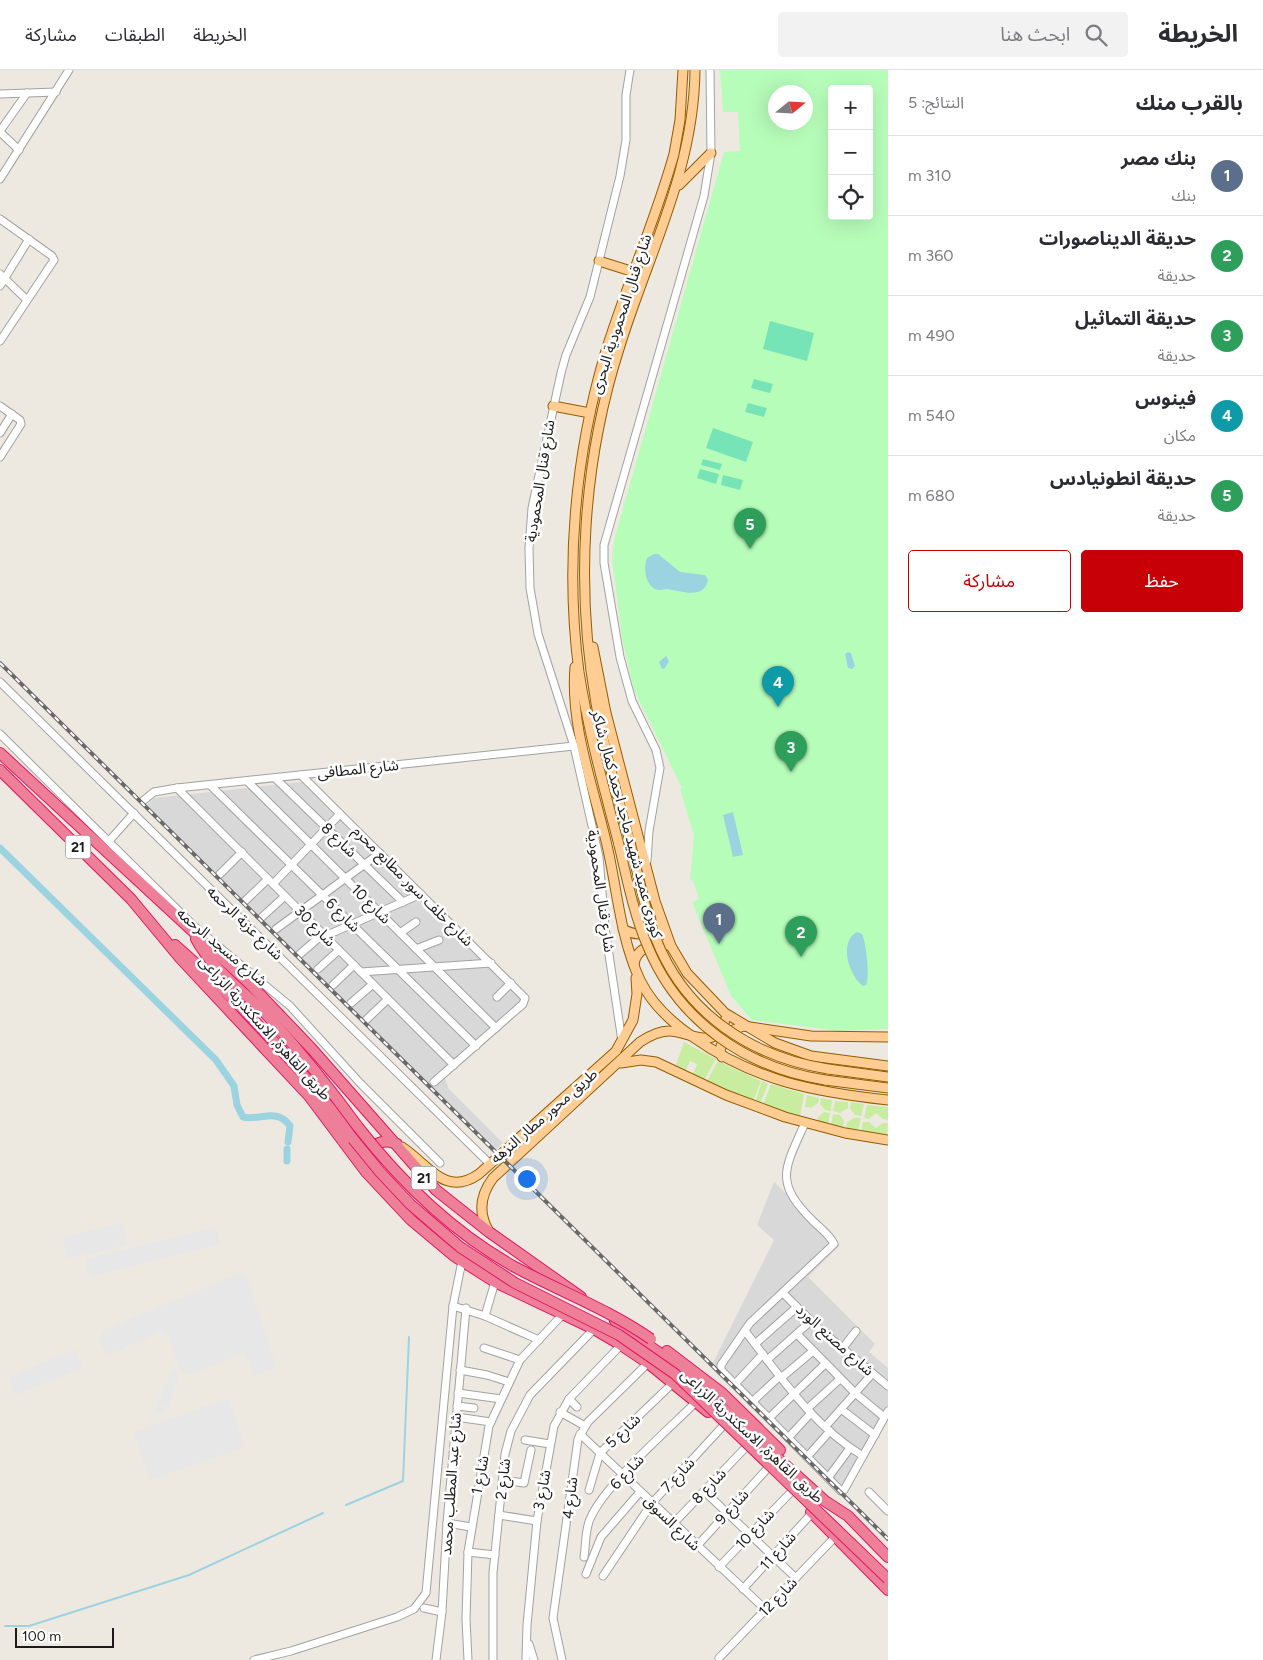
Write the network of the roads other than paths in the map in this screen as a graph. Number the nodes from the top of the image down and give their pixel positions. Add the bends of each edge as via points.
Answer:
1 (69, 70) edge
2 (630, 70) edge
3 (683, 70) edge
4 (695, 70) edge
5 (710, 70) edge
6 (56, 92) junction
7 (28, 93) junction
8 (0, 95) edge
9 (0, 132) edge
10 (19, 150) junction
11 (711, 153) junction
12 (3, 168) edge
13 (0, 179) edge
14 (677, 188) junction
15 (2, 221) edge
16 (0, 230) edge
17 (28, 240) junction
18 (599, 261) junction
19 (634, 272) junction
20 (3, 276) edge
21 (0, 286) edge
22 (28, 300) junction
23 (0, 341) edge
24 (0, 406) edge
25 (553, 406) junction
26 (590, 412) junction
27 (12, 414) junction
28 (0, 433) edge
29 (0, 457) edge
30 (588, 632) junction
31 (577, 652) junction
32 (0, 682) edge
33 (0, 734) edge
34 (574, 746) junction
35 (0, 753) edge
36 (0, 770) edge
37 (301, 775) junction
38 (275, 778) junction
39 (247, 781) junction
40 (210, 785) junction
41 (177, 788) junction
42 (144, 800) dead end
43 (134, 813) junction
44 (340, 814) junction
45 (327, 828) junction
46 (109, 841) junction
47 (311, 844) junction
48 (242, 852) junction
49 (380, 853) junction
50 (292, 864) junction
51 (364, 864) junction
52 (647, 869) junction
53 (220, 874) dead end
54 (345, 878) junction
55 (270, 881) junction
56 (322, 894) junction
57 (421, 894) junction
58 (285, 896) junction
59 (245, 901) dead end
60 (403, 902) junction
61 (300, 910) junction
62 (379, 912) junction
63 (262, 917) dead end
64 (661, 919) junction
65 (416, 922) dead end
66 (352, 924) junction
67 (154, 926) junction
68 (276, 929) dead end
69 (623, 929) junction
70 (191, 930) junction
71 (400, 933) junction
72 (324, 935) junction
73 (439, 940) dead end
74 (671, 946) junction
75 (416, 949) junction
76 (339, 950) junction
77 (300, 954) dead end
78 (491, 963) junction
79 (354, 966) junction
80 (435, 967) junction
81 (318, 969) dead end
82 (635, 969) junction
83 (399, 970) junction
84 (361, 972) junction
85 (511, 983) junction
86 (373, 984) junction
87 (333, 985) dead end
88 (497, 997) dead end
89 (388, 999) junction
90 (351, 1003) dead end
91 (725, 1013) junction
92 (366, 1020) dead end
93 (743, 1026) junction
94 (496, 1028) junction
95 (888, 1037) edge
96 (694, 1038) junction
97 (622, 1043) junction
98 (476, 1046) junction
99 (722, 1057) junction
100 (618, 1064) junction
101 (454, 1065) junction
102 (888, 1066) edge
103 (888, 1077) edge
104 (434, 1082) dead end
105 (888, 1088) edge
106 (888, 1100) edge
107 (805, 1123) junction
108 (888, 1140) edge
109 (397, 1144) junction
110 (440, 1163) dead end
111 (490, 1164) junction
112 (366, 1172) junction
113 (489, 1232) junction
114 (526, 1259) junction
115 (462, 1261) junction
116 (495, 1282) junction
117 (508, 1288) junction
118 (784, 1293) junction
119 (453, 1306) junction
120 (797, 1307) junction
121 (466, 1308) junction
122 (562, 1314) junction
123 (485, 1316) junction
124 (811, 1321) junction
125 (594, 1328) junction
126 (745, 1331) junction
127 (856, 1331) dead end
128 (797, 1334) junction
129 (539, 1340) junction
130 (755, 1344) junction
131 (620, 1345) junction
132 (484, 1348) dead end
133 (842, 1349) junction
134 (813, 1351) junction
135 (765, 1357) junction
136 (520, 1360) junction
137 (648, 1363) junction
138 (825, 1364) junction
139 (460, 1370) junction
140 (872, 1374) junction
141 (781, 1377) junction
142 (840, 1379) junction
143 (509, 1382) junction
144 (673, 1383) junction
145 (735, 1384) junction
146 (888, 1386) edge
147 (793, 1392) junction
148 (458, 1393) junction
149 (855, 1394) junction
150 (501, 1399) junction
151 (569, 1399) junction
152 (696, 1402) junction
153 (752, 1402) junction
154 (457, 1406) junction
155 (578, 1407) dead end
156 (474, 1408) dead end
157 (841, 1408) junction
158 (809, 1411) junction
159 (560, 1412) junction
160 (886, 1414) edge
161 (456, 1417) junction
162 (769, 1418) junction
163 (491, 1422) junction
164 (585, 1426) junction
165 (723, 1426) junction
166 (827, 1429) junction
167 (580, 1434) junction
168 (875, 1435) junction
169 (788, 1438) junction
170 (525, 1440) dead end
171 (550, 1444) junction
172 (745, 1448) junction
173 (850, 1448) junction
174 (531, 1450) dead end
175 (600, 1453) junction
176 (863, 1456) junction
177 (807, 1457) junction
178 (767, 1469) junction
179 (623, 1476) junction
180 (828, 1478) junction
181 (503, 1480) junction
182 (589, 1490) dead end
183 (704, 1491) junction
184 (640, 1492) junction
185 (790, 1492) junction
186 (869, 1492) dead end
187 (652, 1503) junction
188 (888, 1511) edge
189 (843, 1512) junction
190 (727, 1513) junction
191 (812, 1513) junction
192 (499, 1515) junction
193 (537, 1521) junction
194 (447, 1523) junction
195 (673, 1524) junction
196 (471, 1527) junction
197 (750, 1535) junction
198 (836, 1536) junction
199 (697, 1546) junction
200 (468, 1552) junction
201 (495, 1555) junction
202 (773, 1556) junction
203 (584, 1557) dead end
204 (888, 1557) edge
205 (720, 1567) junction
206 (586, 1574) dead end
207 (603, 1576) dead end
208 (796, 1578) junction
209 (888, 1579) edge
210 (743, 1589) junction
211 (888, 1590) edge
212 (424, 1608) dead end
213 (766, 1610) junction
214 (442, 1612) junction
215 (527, 1639) junction
216 (719, 1658) dead end
217 (254, 1660) edge
218 (436, 1660) edge
219 (468, 1660) edge
220 (493, 1660) edge
221 (526, 1660) edge
222 (534, 1660) edge
223 (562, 1660) edge

1 - 6 street
2 - 18 street, شارع قنال المحمودية via 623,158
3 - 19 main road, شارع قنال المحمودية البحرى via 674,154
4 - 14 main road, شارع قنال المحمودية البحرى via 690,135
5 - 11 street
6 - 7 street
6 - 10 street
7 - 8 street
7 - 9 street
9 - 10 street
10 - 12 street
11 - 14 main road
11 - 52 street via 701,210 604,545 604,563 620,657 632,701 656,750 660,768 649,831
12 - 13 street
14 - 30 main road, شارع قنال المحمودية البحرى via 623,336 600,420 586,528
15 - 16 street
15 - 17 street
17 - 20 street
17 - 22 street via 52,256 53,262
18 - 19 main road
18 - 25 street, شارع قنال المحمودية via 587,307 564,361
19 - 26 main road, شارع قنال المحمودية البحرى via 605,355
20 - 21 street
20 - 22 street
22 - 23 street
24 - 27 street
25 - 26 main road
25 - 34 street, شارع قنال المحمودية via 532,508 529,572 538,634
26 - 31 main road, شارع قنال المحمودية البحرى via 575,523 573,579
27 - 28 street
27 - 29 street via 20,420 20,426
30 - 52 main road
30 - 103 main road, كوبرى عميد شهيد ماجد احمد كمال شاكر, bridge via 600,726 656,938 668,963 692,998 720,1025 758,1049 785,1060
31 - 69 main road via 574,682 578,721 614,871
31 - 105 main road, كوبرى عميد شهيد ماجد احمد كمال شاكر, bridge via 592,738 636,915 648,948 670,989 688,1011 720,1039 751,1058 790,1073
32 - 43 street, شارع عزبة الرحمه
33 - 46 street, شارع مسجد الرحمه
34 - 37 street, شارع المطافى
34 - 97 street, شارع قنال المحمودية via 601,868 605,928
35 - 70 highway, طريق القاهرة, الاسكندرية الزراعى / 21
36 - 67 highway, طريق القاهرة, الاسكندرية الزراعى / 21
37 - 38 street, شارع المطافى
37 - 44 street, شارع خلف سور مطابع محرم
38 - 39 street, شارع المطافى
38 - 45 street, شارع 8
39 - 40 street, شارع المطافى
39 - 47 street, شارع 10
40 - 41 street, شارع المطافى
40 - 50 street, شارع 6
41 - 42 street, شارع المطافى via 154,792
41 - 48 street, شارع 30
43 - 46 street
43 - 111 street, شارع عزبة الرحمه
44 - 45 street
44 - 49 street, شارع خلف سور مطابع محرم
45 - 47 street
45 - 51 street, شارع 8
46 - 110 street, شارع مسجد الرحمه via 195,927 290,1006 360,1083
47 - 50 street
47 - 54 street, شارع 10
48 - 53 street
48 - 55 street, شارع 30
49 - 51 street
49 - 57 street, شارع خلف سور مطابع محرم
50 - 55 street
50 - 56 street, شارع 6
51 - 54 street
51 - 60 street, شارع 8
52 - 64 main road
54 - 56 street
54 - 62 street, شارع 10
55 - 58 street, شارع 30
55 - 59 street
56 - 61 street
56 - 66 street, شارع 6
57 - 60 street
57 - 78 street, شارع خلف سور مطابع محرم
58 - 61 street, شارع 30
58 - 63 street
60 - 62 street
61 - 68 street
61 - 72 street, شارع 30
62 - 66 street
62 - 71 street, شارع 10
64 - 69 main road via 660,927 655,931 635,934
64 - 74 main road
65 - 71 street
66 - 72 street
66 - 83 street, شارع 6
67 - 112 highway, طريق القاهرة, الاسكندرية الزراعى / 21 via 309,1096
67 - 209 highway, bridge via 212,977 285,1054 314,1086 380,1172 410,1204 460,1247 515,1283 619,1335 676,1374
69 - 82 main road
70 - 109 highway, طريق القاهرة, الاسكندرية الزراعى / 21 via 250,984
70 - 189 highway, bridge via 207,957 288,1039 407,1185 460,1231 514,1266 615,1316 684,1362 722,1393
71 - 75 street, شارع 10
72 - 76 street, شارع 30
72 - 77 street
73 - 75 street
74 - 82 main road via 661,943 641,951 635,959
74 - 91 main road via 697,985
75 - 80 street, شارع 10
76 - 79 street, شارع 30
76 - 81 street
78 - 80 street
78 - 85 street, شارع خلف سور مطابع محرم
79 - 84 street, شارع 30
79 - 87 street
80 - 83 street
80 - 94 street, شارع 10
82 - 96 main road via 658,1008
82 - 97 main road, طريق محور مطار النزهه via 636,1007
83 - 84 street
83 - 98 street, شارع 6
84 - 86 street, شارع 30
85 - 88 street
85 - 94 street, شارع خلف سور مطابع محرم via 525,997 525,1002
86 - 89 street, شارع 30
86 - 90 street
89 - 92 street
89 - 101 street, شارع 30
91 - 93 main road
91 - 96 main road via 723,1027 717,1034
93 - 95 main road via 811,1036
93 - 99 main road via 732,1031 722,1043
93 - 102 main road via 799,1052
94 - 98 street
96 - 99 main road
96 - 100 main road, طريق محور مطار النزهه via 675,1031 656,1033 640,1042
97 - 111 main road, طريق محور مطار النزهه via 610,1059
98 - 101 street
99 - 106 main road via 789,1085
100 - 107 main road via 633,1060 656,1062 733,1098
100 - 113 main road, طريق محور مطار النزهه via 493,1178 484,1195 482,1208 483,1221
101 - 104 street
107 - 108 main road
107 - 118 street via 788,1166 787,1185 795,1202 834,1241 833,1246
109 - 111 main road, طريق محور مطار النزهه via 434,1174 450,1182 464,1183
109 - 112 highway via 384,1141 372,1147 365,1158
109 - 113 highway, طريق القاهرة, الاسكندرية الزراعى / 21 via 436,1190
112 - 115 highway, طريق القاهرة, الاسكندرية الزراعى / 21 via 411,1220
113 - 114 highway, طريق القاهرة, الاسكندرية الزراعى / 21
114 - 117 highway via 524,1278
114 - 189 highway, طريق القاهرة, الاسكندرية الزراعى / 21 via 672,1362 825,1501
115 - 116 highway, طريق القاهرة, الاسكندرية الزراعى / 21
115 - 119 street
116 - 117 highway, طريق القاهرة, الاسكندرية الزراعى / 21
116 - 123 street
117 - 122 highway, طريق القاهرة, الاسكندرية الزراعى / 21
118 - 120 street, شارع مصنع الورد
118 - 126 street
119 - 121 street
119 - 217 street via 423,1599 414,1609 397,1618
120 - 124 street, شارع مصنع الورد
120 - 130 street
121 - 123 street
121 - 139 street, شارع عبد المطلب محمد
122 - 125 highway, طريق القاهرة, الاسكندرية الزراعى / 21
122 - 129 street, شارع 1
123 - 129 street
124 - 128 street
124 - 133 street, شارع مصنع الورد
125 - 131 highway, طريق القاهرة, الاسكندرية الزراعى / 21
125 - 181 street, شارع 2 via 530,1395 520,1410 510,1431
126 - 130 street
126 - 145 street via 721,1365 722,1371
127 - 133 street
128 - 134 street
128 - 135 street
129 - 136 street, شارع 1
130 - 135 street
131 - 137 highway, طريق القاهرة, الاسكندرية الزراعى / 21
131 - 151 street, شارع 3
132 - 136 street
133 - 140 street, شارع مصنع الورد
134 - 138 street
134 - 141 street
135 - 141 street
135 - 145 street
136 - 143 street, شارع 1
137 - 144 highway, طريق القاهرة, الاسكندرية الزراعى / 21
137 - 164 street, شارع 4
138 - 142 street
138 - 147 street
139 - 143 street
139 - 148 street, شارع عبد المطلب محمد
140 - 146 street, شارع مصنع الورد
140 - 149 street
141 - 147 street
141 - 153 street
142 - 149 street
142 - 158 street
143 - 150 street, شارع 1
144 - 152 highway, طريق القاهرة, الاسكندرية الزراعى / 21
144 - 175 street, شارع 5
145 - 153 street
147 - 158 street
147 - 162 street
148 - 150 street
148 - 154 street, شارع عبد المطلب محمد
149 - 157 street
149 - 160 street
150 - 163 street, شارع 1
151 - 155 street
151 - 159 street, شارع 3
152 - 165 highway, طريق القاهرة, الاسكندرية الزراعى / 21
152 - 179 street, شارع 6
153 - 162 street
154 - 156 street
154 - 161 street, شارع عبد المطلب محمد
157 - 166 street
157 - 168 street
158 - 166 street
158 - 169 street
159 - 164 street
159 - 171 street, شارع 3
160 - 168 street
161 - 163 street
161 - 194 street, شارع عبد المطلب محمد
162 - 169 street
163 - 196 street, شارع 1
164 - 167 street, شارع 4
165 - 172 highway, طريق القاهرة, الاسكندرية الزراعى / 21
165 - 187 street, شارع 7
166 - 173 street
166 - 177 street
167 - 175 street, شارع السوق
167 - 223 street, شارع 4 via 553,1618
168 - 176 street
169 - 177 street
170 - 171 street
171 - 193 street, شارع 3
172 - 178 highway, طريق القاهرة, الاسكندرية الزراعى / 21
172 - 183 street, شارع 8
173 - 176 street
173 - 180 street
174 - 181 street via 524,1483
175 - 179 street, شارع السوق
175 - 182 street, شارع 5
176 - 180 street via 843,1491
177 - 180 street
178 - 185 highway, طريق القاهرة, الاسكندرية الزراعى / 21
178 - 190 street, شارع 9
179 - 184 street, شارع السوق
179 - 203 street, شارع 6 via 591,1516
181 - 192 street, شارع 2
183 - 190 street
183 - 195 street, شارع 8
184 - 187 street, شارع السوق
184 - 206 street via 601,1537
185 - 191 highway, طريق القاهرة, الاسكندرية الزراعى / 21
185 - 197 street, شارع 10
186 - 188 street
187 - 195 street, شارع السوق
187 - 207 street, شارع 7
189 - 204 highway, طريق القاهرة, الاسكندرية الزراعى / 21
190 - 197 street
190 - 199 street, شارع 9
191 - 198 highway, طريق القاهرة, الاسكندرية الزراعى / 21
191 - 202 street, شارع 11
192 - 193 street
192 - 201 street, شارع 2
193 - 215 street, شارع 3
194 - 196 street
194 - 214 street, شارع عبد المطلب محمد
195 - 199 street, شارع السوق
196 - 200 street, شارع 1
197 - 202 street
197 - 205 street, شارع 10
198 - 208 street, شارع 12
198 - 211 highway, طريق القاهرة, الاسكندرية الزراعى / 21
199 - 205 street, شارع السوق
200 - 201 street
200 - 219 street, شارع 1
201 - 220 street, شارع 2
202 - 208 street
202 - 210 street, شارع 11
205 - 210 street, شارع السوق
208 - 213 street, شارع 12
210 - 213 street, شارع السوق
212 - 214 street
213 - 216 street, شارع 12
214 - 218 street, شارع عبد المطلب محمد
215 - 221 street, شارع 3
215 - 222 street

